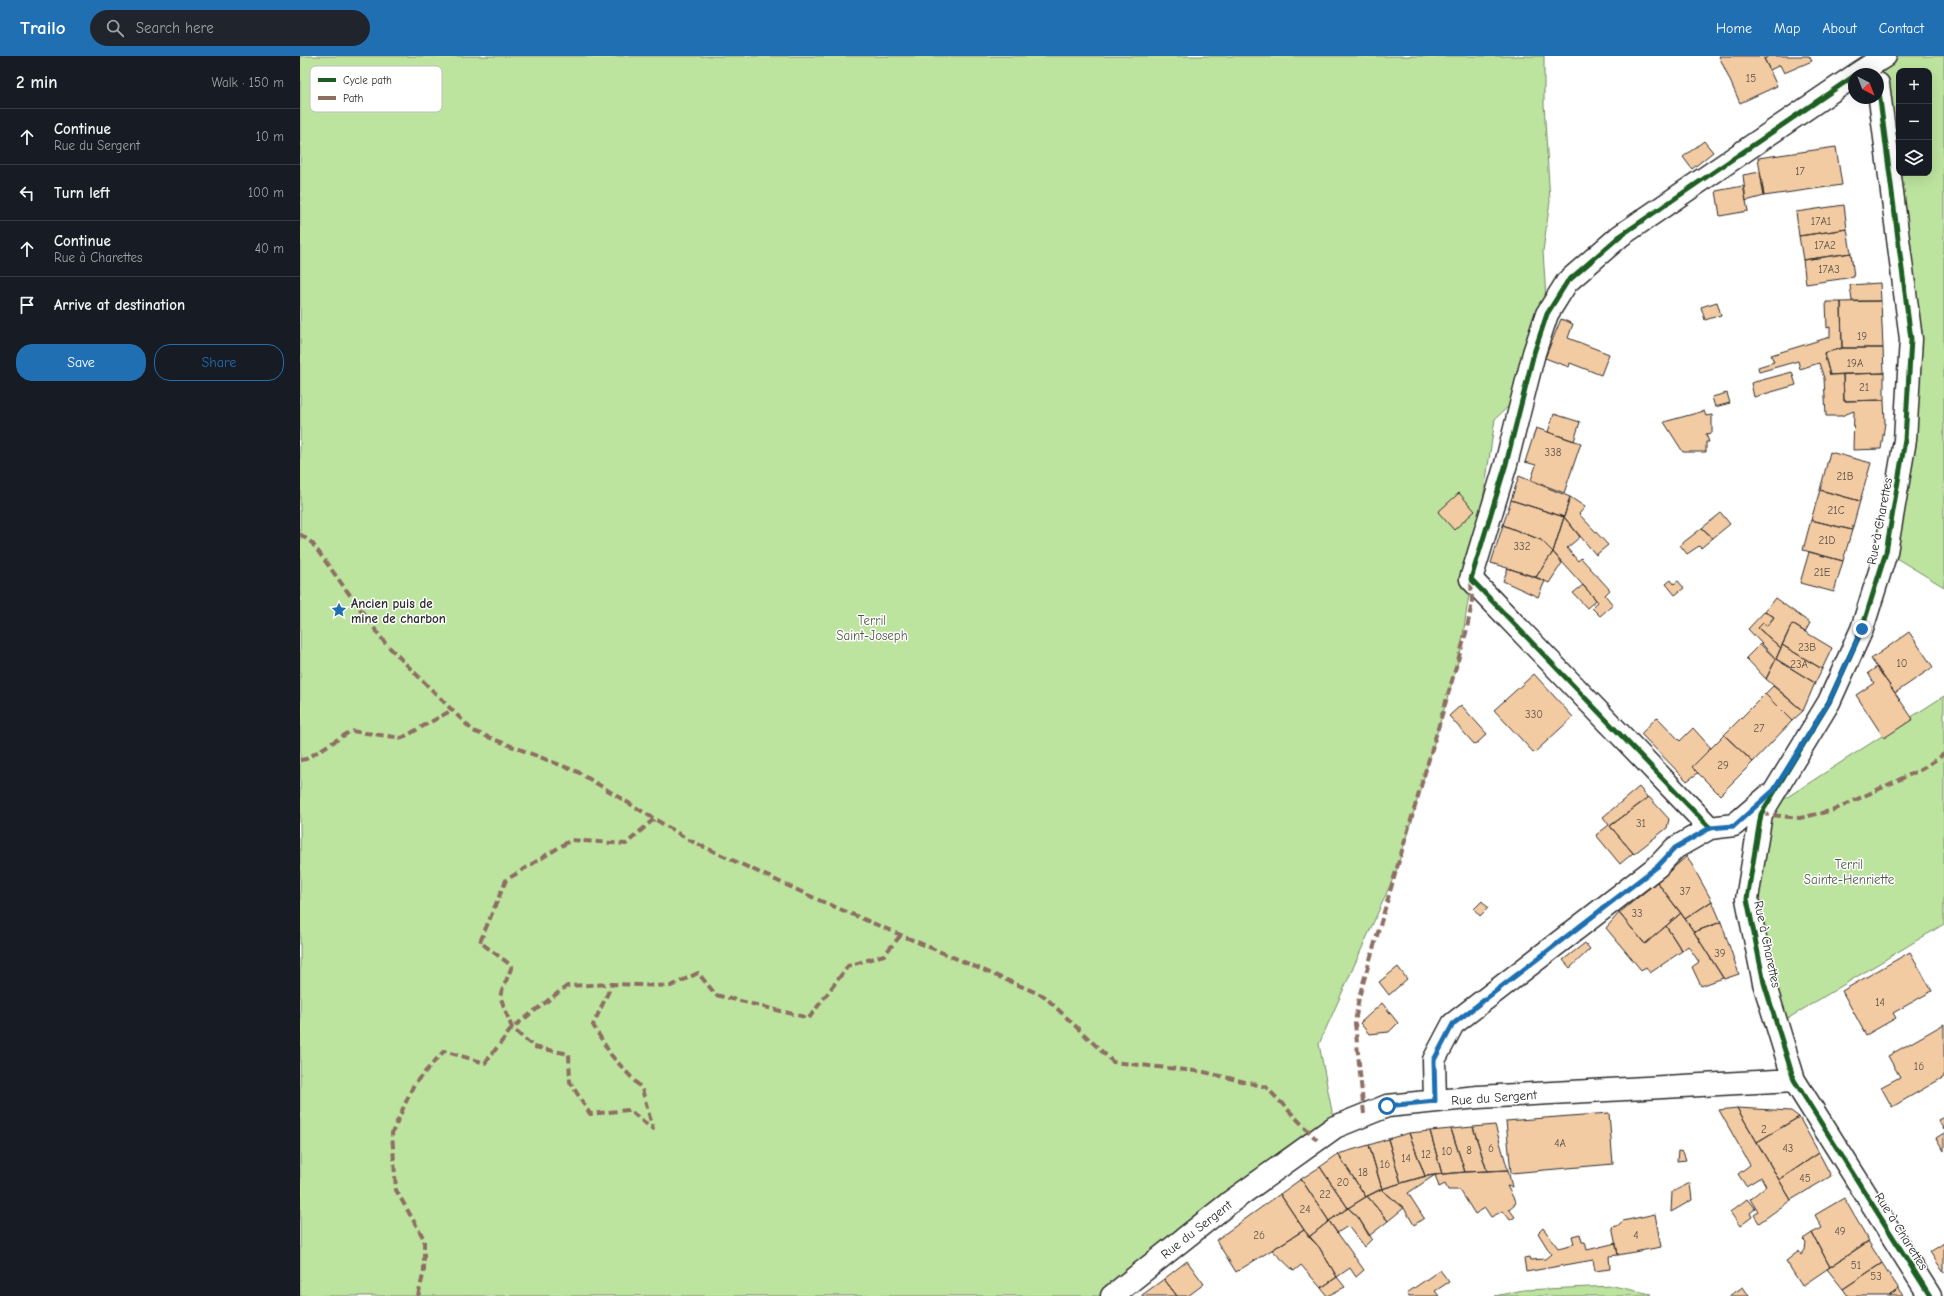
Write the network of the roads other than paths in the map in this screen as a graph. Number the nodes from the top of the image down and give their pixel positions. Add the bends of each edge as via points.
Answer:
1 (1878, 62) edge
2 (1868, 68) edge
3 (1848, 80) edge
4 (1881, 104) edge
5 (1774, 790) junction
6 (1710, 828) junction
7 (1794, 1080) junction
8 (1435, 1101) junction
9 (1112, 1296) edge
10 (1930, 1296) edge

1 - 2 street
3 - 6 street via 1620,236 1567,282 1547,314 1534,353 1506,464 1471,579
4 - 5 street, Rue à Charettes via 1911,339 1905,440 1886,552 1862,629 1829,702
5 - 6 street via 1734,826
5 - 7 street, Rue à Charettes via 1761,814 1747,899 1764,983
6 - 8 street via 1675,848 1658,866 1453,1024 1434,1060
7 - 8 street, Rue du Sergent
7 - 10 street, Rue à Charettes
8 - 9 street, Rue du Sergent via 1387,1106 1335,1127 1229,1203

